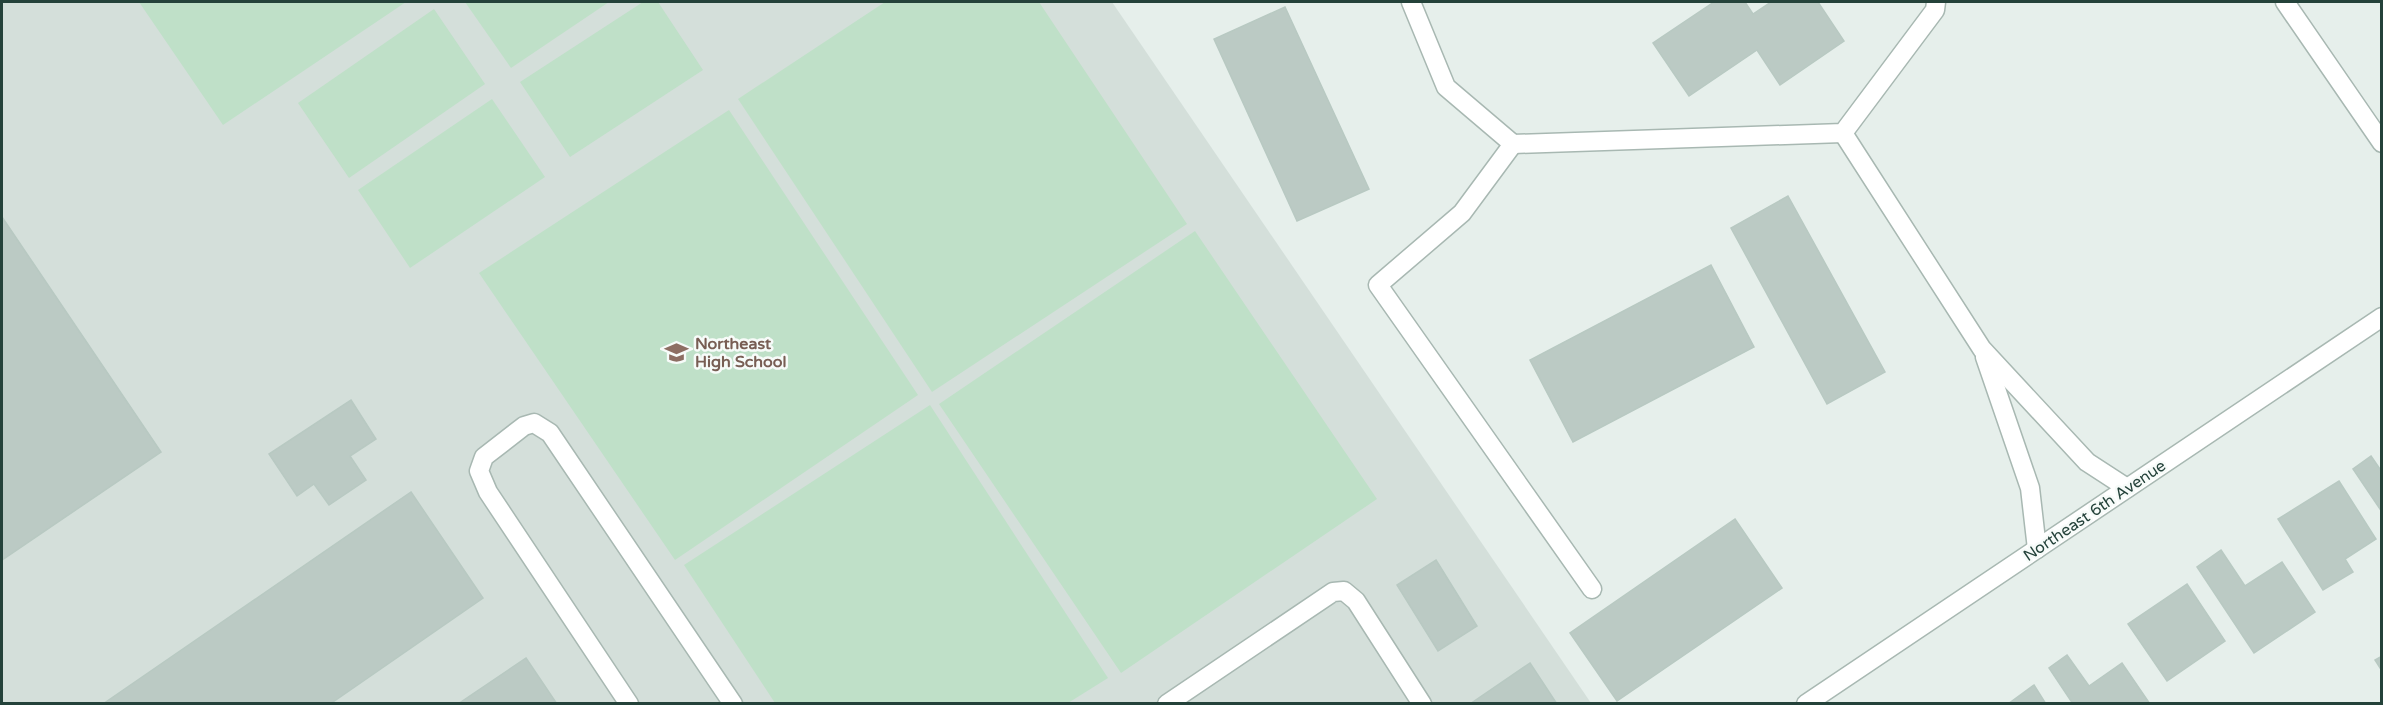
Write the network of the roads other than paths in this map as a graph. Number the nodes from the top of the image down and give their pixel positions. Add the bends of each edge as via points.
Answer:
1 (1411, 2) edge
2 (1936, 2) edge
3 (2285, 2) edge
4 (1843, 133) junction
5 (2382, 143) edge
6 (1513, 144) junction
7 (2382, 317) edge
8 (1982, 350) junction
9 (2127, 488) junction
10 (2037, 549) junction
11 (1592, 589) dead end
12 (629, 704) edge
13 (734, 704) edge
14 (1167, 704) edge
15 (1422, 704) edge
16 (1806, 704) edge

1 - 6 street via 1446,87
2 - 4 street via 1935,10
3 - 5 street
4 - 6 street
4 - 8 street
6 - 11 street via 1462,213 1378,285
7 - 9 street, Northeast 6th Avenue
8 - 9 street via 2088,462
8 - 10 street via 2030,488
9 - 10 street, Northeast 6th Avenue
10 - 16 street, Northeast 6th Avenue
12 - 13 street via 488,492 479,471 484,457 524,426 534,423 550,433
14 - 15 street via 1333,592 1344,591 1356,602

